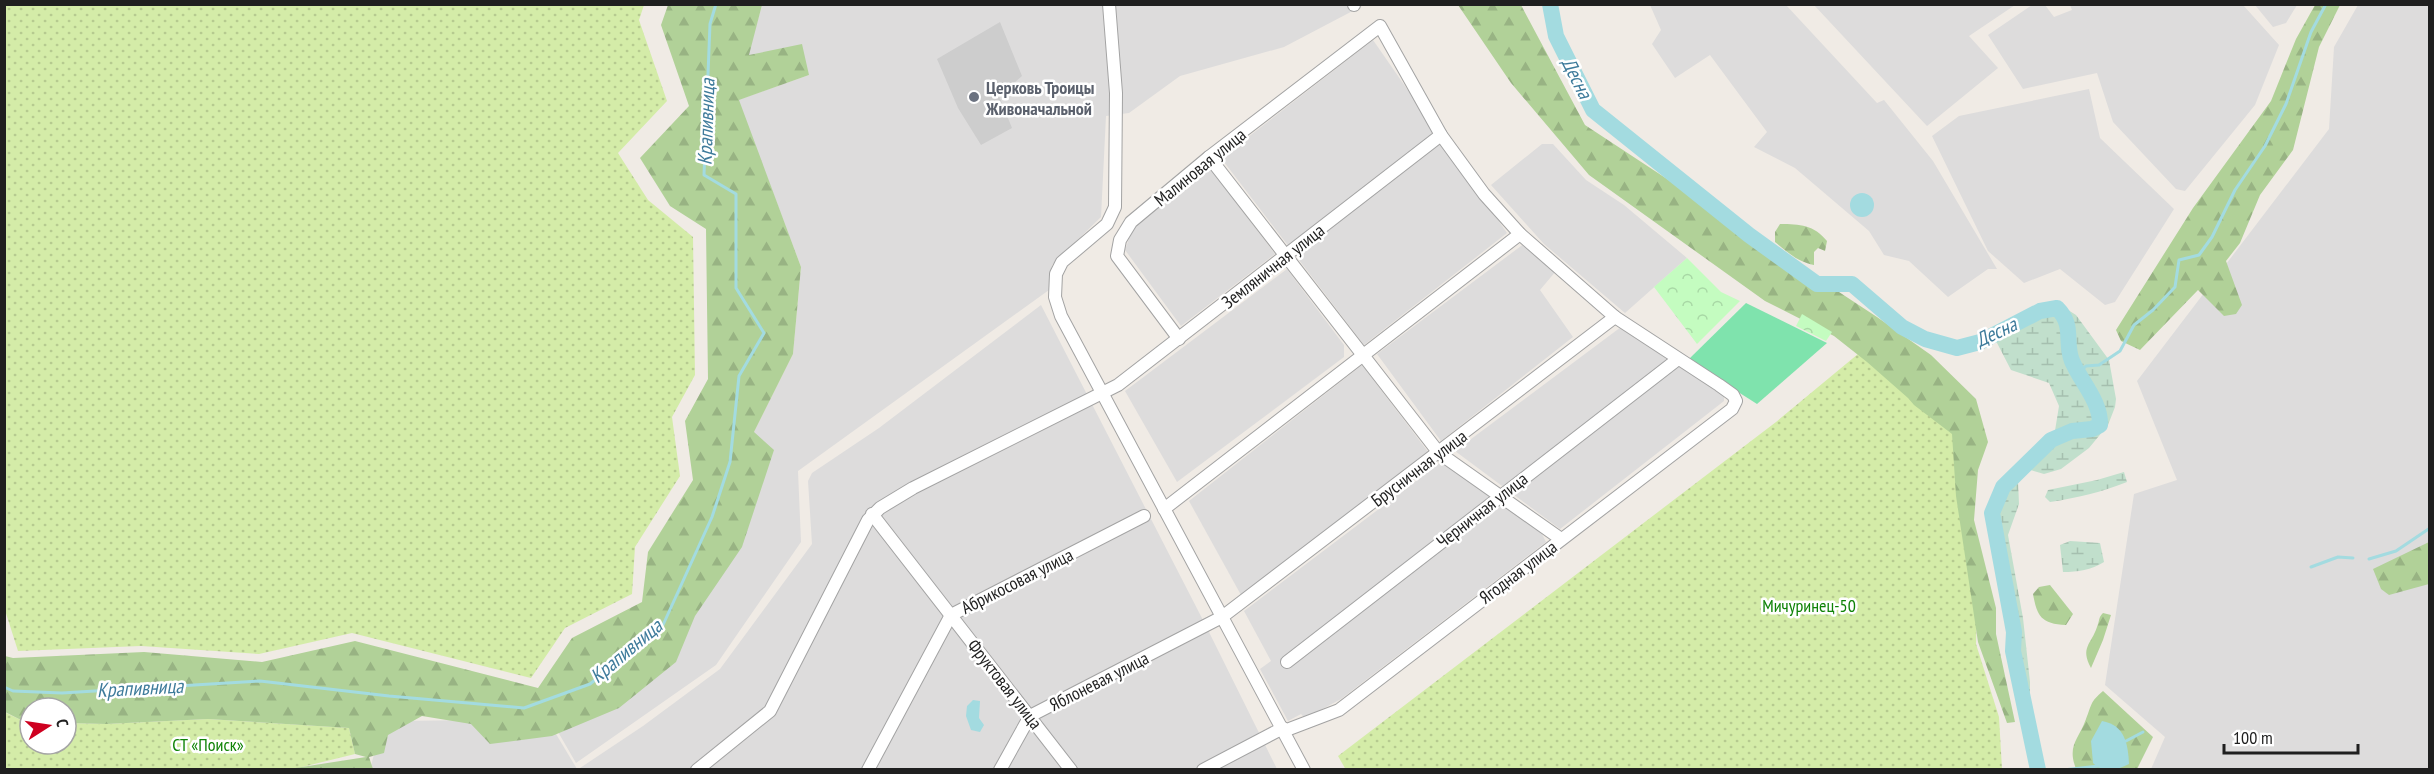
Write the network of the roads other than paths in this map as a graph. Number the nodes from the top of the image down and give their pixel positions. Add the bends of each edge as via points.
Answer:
1 (1109, 4) edge
2 (1441, 135) junction
3 (1209, 158) junction
4 (1520, 234) junction
5 (1286, 256) junction
6 (1615, 317) junction
7 (1179, 339) junction
8 (1363, 355) junction
9 (1678, 359) junction
10 (1102, 393) junction
11 (1439, 453) junction
12 (1499, 496) junction
13 (1164, 509) junction
14 (872, 514) junction
15 (1144, 516) dead end
16 (1561, 539) junction
17 (951, 615) junction
18 (1222, 617) junction
19 (1287, 662) dead end
20 (1030, 716) junction
21 (1283, 730) junction
22 (697, 770) edge
23 (868, 770) edge
24 (1000, 770) edge
25 (1071, 770) edge
26 (1203, 770) edge
27 (1304, 770) edge

1 - 10 street via 1116,93 1115,207 1107,224 1062,262 1056,274 1055,297
2 - 3 street, Малиновая улица via 1380,27
2 - 4 street
2 - 5 street, Земляничная улица
3 - 5 street
3 - 7 street, Малиновая улица via 1131,222 1120,240 1117,256
4 - 6 street
4 - 8 street
5 - 7 street, Земляничная улица
5 - 8 street
6 - 9 street
6 - 11 street, Брусничная улица
7 - 10 street, Земляничная улица
8 - 11 street
8 - 13 street
9 - 12 street, Черничная улица
9 - 16 street, Ягодная улица via 1733,395 1736,401 1732,409
10 - 13 street
10 - 14 street via 913,488
11 - 12 street
11 - 18 street, Брусничная улица
12 - 16 street
12 - 19 street, Черничная улица
13 - 18 street
14 - 17 street, Фруктовая улица
14 - 22 street via 770,711
15 - 17 street, Абрикосовая улица
16 - 21 street, Ягодная улица via 1339,710
17 - 20 street, Фруктовая улица
17 - 23 street, Абрикосовая улица
18 - 20 street, Яблоневая улица
18 - 21 street
20 - 24 street, Яблоневая улица
20 - 25 street, Фруктовая улица
21 - 26 street, Ягодная улица
21 - 27 street

